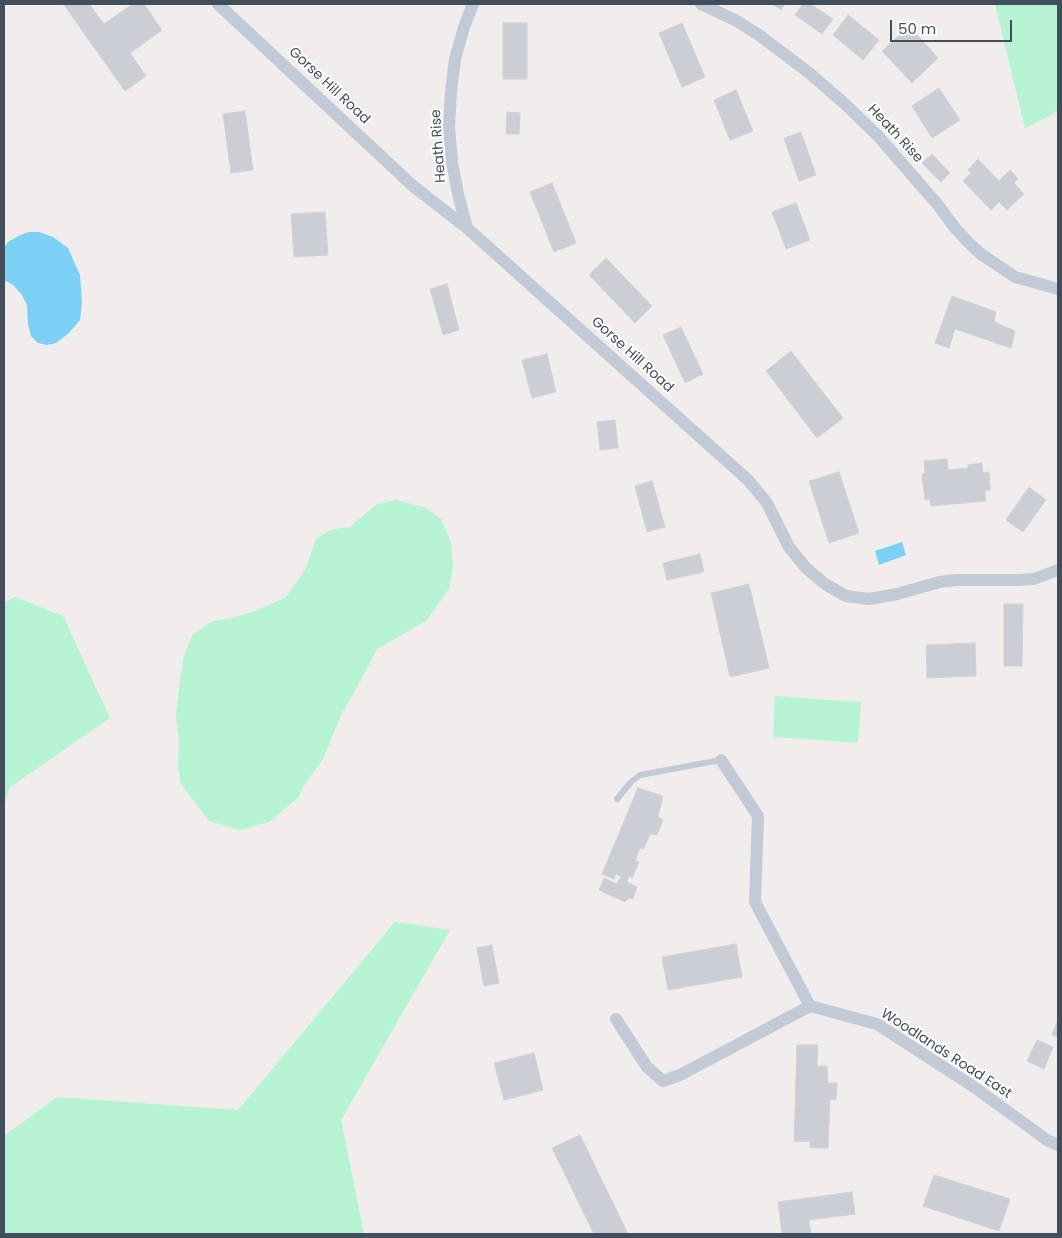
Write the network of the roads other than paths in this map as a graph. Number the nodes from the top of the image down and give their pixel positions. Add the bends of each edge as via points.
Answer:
1 (218, 4) edge
2 (473, 4) edge
3 (701, 4) edge
4 (467, 228) junction
5 (1058, 289) edge
6 (1058, 570) edge
7 (721, 760) joint
8 (617, 799) dead end
9 (810, 1006) junction
10 (616, 1019) dead end
11 (1058, 1145) edge

1 - 4 street, Gorse Hill Road via 413,186
2 - 4 street, Heath Rise via 455,60 449,127 452,162
3 - 5 street, Heath Rise via 736,20 758,35 845,104 878,136 981,254 1015,277
4 - 6 street, Gorse Hill Road via 748,480 767,503 789,547 825,584 846,596 869,599 940,582 1034,579
7 - 8 lane via 640,775
7 - 9 street via 758,816 755,902
9 - 10 street via 663,1081 647,1067
9 - 11 street, Woodlands Road East via 877,1024

